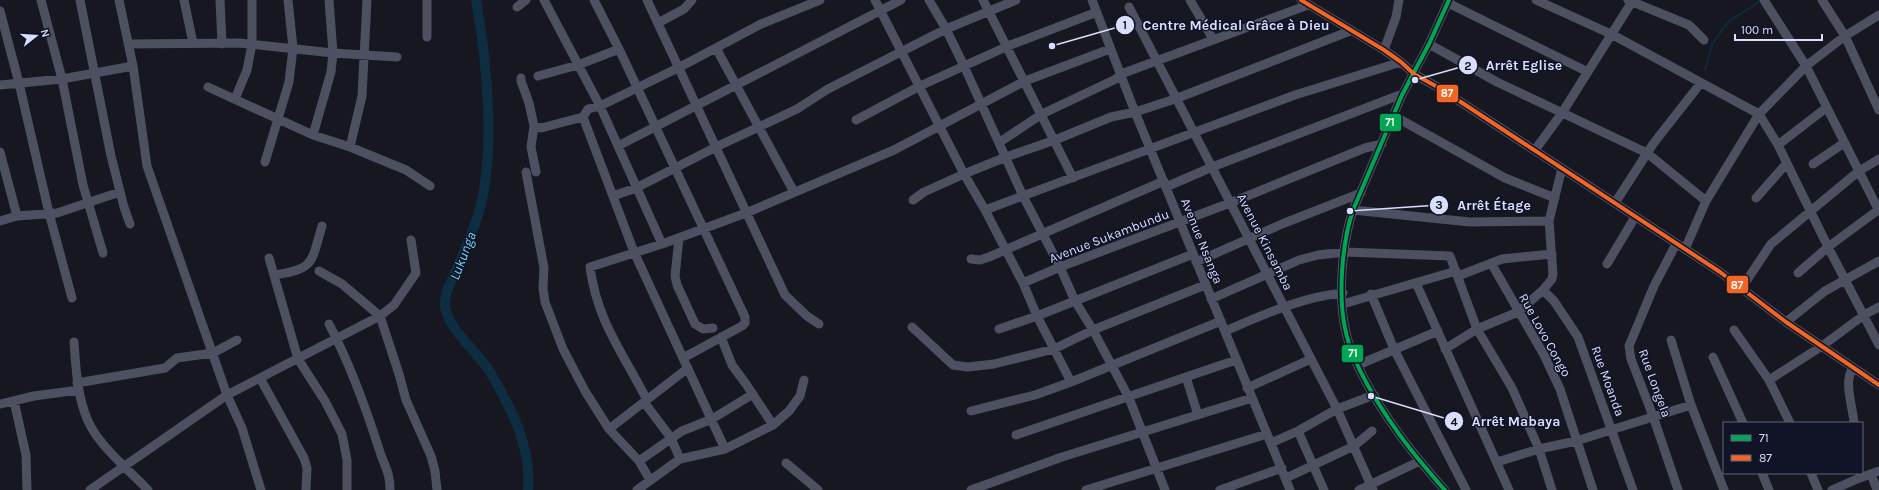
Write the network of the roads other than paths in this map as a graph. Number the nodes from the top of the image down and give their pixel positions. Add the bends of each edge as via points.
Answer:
1 (41, 0) edge
2 (80, 0) edge
3 (119, 0) edge
4 (184, 0) edge
5 (220, 0) edge
6 (252, 0) edge
7 (288, 0) edge
8 (329, 0) edge
9 (367, 0) edge
10 (427, 0) edge
11 (526, 0) edge
12 (544, 0) edge
13 (594, 0) edge
14 (647, 0) edge
15 (692, 0) edge
16 (820, 0) edge
17 (875, 0) edge
18 (901, 0) edge
19 (929, 0) edge
20 (983, 0) edge
21 (1016, 0) edge
22 (1092, 0) edge
23 (1190, 0) edge
24 (1399, 0) edge
25 (1536, 0) edge
26 (1764, 0) edge
27 (1822, 0) edge
28 (1631, 1) edge
29 (1304, 2) edge
30 (1449, 2) edge
31 (517, 7) dead end
32 (1128, 7) dead end
33 (881, 10) junction
34 (988, 10) junction
35 (0, 11) edge
36 (1097, 12) junction
37 (1878, 17) edge
38 (658, 23) junction
39 (946, 29) junction
40 (1350, 31) junction
41 (1613, 35) junction
42 (1845, 36) junction
43 (427, 37) dead end
44 (1213, 39) junction
45 (1704, 40) dead end
46 (193, 43) junction
47 (128, 44) junction
48 (222, 44) junction
49 (252, 44) junction
50 (1429, 44) junction
51 (1008, 46) junction
52 (294, 48) junction
53 (716, 48) junction
54 (619, 49) junction
55 (1110, 49) junction
56 (1384, 50) junction
57 (901, 51) junction
58 (333, 53) junction
59 (365, 54) junction
60 (397, 57) dead end
61 (1157, 60) junction
62 (1401, 62) junction
63 (578, 65) junction
64 (133, 66) junction
65 (964, 66) junction
66 (1806, 66) junction
67 (680, 67) junction
68 (95, 72) junction
69 (1588, 72) junction
70 (1121, 74) junction
71 (1414, 74) junction
72 (538, 76) dead end
73 (521, 78) dead end
74 (62, 79) junction
75 (1025, 81) junction
76 (1696, 81) junction
77 (19, 83) junction
78 (0, 85) edge
79 (738, 85) junction
80 (920, 86) junction
81 (208, 87) dead end
82 (637, 88) junction
83 (1402, 95) junction
84 (1175, 98) junction
85 (234, 99) junction
86 (697, 104) junction
87 (982, 105) junction
88 (600, 106) junction
89 (1826, 108) junction
90 (1879, 110) edge
91 (1135, 112) junction
92 (1562, 113) junction
93 (1042, 114) junction
94 (1759, 114) junction
95 (1394, 116) junction
96 (583, 117) junction
97 (278, 118) junction
98 (856, 120) dead end
99 (534, 126) junction
100 (655, 126) junction
101 (759, 126) junction
102 (940, 127) junction
103 (1193, 132) junction
104 (313, 135) junction
105 (1055, 140) junction
106 (1000, 142) junction
107 (1844, 143) junction
108 (1382, 144) junction
109 (1778, 145) junction
110 (618, 146) junction
111 (350, 147) junction
112 (716, 147) junction
113 (1150, 148) junction
114 (1535, 150) junction
115 (0, 152) edge
116 (1648, 153) junction
117 (1006, 157) junction
118 (1879, 159) edge
119 (265, 162) dead end
120 (1787, 163) junction
121 (1813, 164) dead end
122 (1212, 167) junction
123 (675, 168) junction
124 (1562, 168) junction
125 (1858, 171) junction
126 (526, 172) dead end
127 (536, 172) dead end
128 (964, 174) junction
129 (1073, 178) junction
130 (1165, 184) junction
131 (430, 186) dead end
132 (636, 188) junction
133 (120, 192) junction
134 (794, 192) junction
135 (1360, 193) junction
136 (613, 196) junction
137 (1023, 196) junction
138 (1555, 198) junction
139 (1756, 198) dead end
140 (913, 200) dead end
141 (88, 201) junction
142 (1706, 201) junction
143 (1230, 203) junction
144 (1615, 204) junction
145 (985, 210) junction
146 (1353, 210) junction
147 (1879, 210) edge
148 (1810, 211) junction
149 (49, 213) junction
150 (746, 213) junction
151 (17, 216) junction
152 (1635, 217) junction
153 (1549, 221) junction
154 (0, 222) edge
155 (1180, 222) junction
156 (130, 224) dead end
157 (322, 226) dead end
158 (704, 228) junction
159 (1042, 234) junction
160 (679, 238) junction
161 (1248, 239) junction
162 (411, 240) dead end
163 (662, 244) junction
164 (1676, 244) junction
165 (1828, 247) junction
166 (1004, 249) junction
167 (1685, 249) junction
168 (634, 252) junction
169 (1345, 252) junction
170 (103, 253) dead end
171 (1552, 254) junction
172 (269, 258) dead end
173 (1194, 258) junction
174 (971, 259) dead end
175 (1879, 261) edge
176 (1491, 263) junction
177 (1607, 264) dead end
178 (1060, 267) junction
179 (319, 271) dead end
180 (1266, 273) junction
181 (1798, 273) dead end
182 (1457, 274) junction
183 (274, 275) junction
184 (1845, 278) junction
185 (1023, 283) junction
186 (1416, 283) junction
187 (1205, 285) junction
188 (1741, 289) junction
189 (1543, 290) junction
190 (1343, 293) junction
191 (1371, 294) junction
192 (72, 298) dead end
193 (1211, 299) junction
194 (1075, 301) junction
195 (1342, 304) junction
196 (1283, 306) junction
197 (1879, 307) edge
198 (1518, 312) junction
199 (1864, 315) junction
200 (380, 316) junction
201 (1037, 316) junction
202 (1220, 321) junction
203 (1786, 322) junction
204 (329, 324) dead end
205 (819, 324) dead end
206 (912, 327) dead end
207 (713, 328) dead end
208 (999, 329) dead end
209 (1478, 329) junction
210 (1093, 330) junction
211 (1734, 330) dead end
212 (1225, 331) junction
213 (1438, 331) junction
214 (721, 337) junction
215 (337, 338) junction
216 (237, 340) dead end
217 (1671, 340) dead end
218 (74, 342) dead end
219 (1879, 345) edge
220 (1822, 346) junction
221 (1054, 349) junction
222 (1394, 349) junction
223 (1445, 349) junction
224 (213, 353) junction
225 (1713, 357) dead end
226 (683, 358) junction
227 (298, 359) junction
228 (1311, 359) junction
229 (1236, 360) junction
230 (1358, 365) junction
231 (1112, 366) junction
232 (688, 368) junction
233 (1853, 368) junction
234 (260, 378) junction
235 (1186, 378) junction
236 (804, 380) dead end
237 (1769, 380) junction
238 (1071, 382) junction
239 (1879, 385) edge
240 (78, 387) junction
241 (1247, 388) junction
242 (753, 394) junction
243 (227, 395) junction
244 (1374, 395) junction
245 (1129, 398) junction
246 (1252, 398) junction
247 (14, 401) junction
248 (645, 401) junction
249 (0, 404) edge
250 (1691, 405) junction
251 (1337, 409) junction
252 (971, 411) dead end
253 (1198, 415) junction
254 (1653, 416) junction
255 (712, 420) junction
256 (1743, 422) edge
257 (1790, 422) edge
258 (1854, 422) edge
259 (773, 425) junction
260 (609, 429) junction
261 (1612, 429) junction
262 (1298, 431) junction
263 (1372, 431) dead end
264 (1141, 432) junction
265 (1267, 434) junction
266 (1016, 435) dead end
267 (671, 438) junction
268 (1576, 441) junction
269 (1271, 444) junction
270 (1354, 446) junction
271 (725, 449) junction
272 (1539, 449) junction
273 (680, 459) junction
274 (639, 461) junction
275 (1420, 461) junction
276 (1497, 462) junction
277 (786, 463) dead end
278 (1313, 465) junction
279 (126, 466) junction
280 (1155, 467) junction
281 (1282, 468) junction
282 (1875, 473) edge
283 (1762, 474) edge
284 (1811, 474) edge
285 (1856, 476) edge
286 (1286, 478) junction
287 (650, 480) junction
288 (807, 486) edge
289 (1372, 487) edge
290 (1444, 489) edge
291 (27, 490) edge
292 (90, 490) edge
293 (148, 490) edge
294 (261, 490) edge
295 (306, 490) edge
296 (347, 490) edge
297 (390, 490) edge
298 (437, 490) edge
299 (637, 490) edge
300 (818, 490) edge
301 (971, 490) edge
302 (1086, 490) edge
303 (1165, 490) edge
304 (1220, 490) edge
305 (1290, 490) edge
306 (1324, 490) edge
307 (1359, 490) edge
308 (1466, 490) edge
309 (1510, 490) edge
310 (1552, 490) edge
311 (1593, 490) edge
312 (1633, 490) edge
313 (1678, 490) edge
314 (1724, 490) edge
315 (1769, 490) edge
316 (1818, 490) edge
317 (1832, 490) edge
318 (1877, 490) edge

1 - 74 street
2 - 68 street
3 - 47 street
4 - 46 street
5 - 48 street
6 - 49 street
7 - 52 street
8 - 58 street
9 - 59 street
10 - 43 street
11 - 31 street
12 - 63 street
13 - 54 street
14 - 38 street
15 - 38 street via 684,8
16 - 53 street via 761,24
17 - 33 street
18 - 33 street
19 - 39 street
20 - 34 street
21 - 34 street
22 - 36 street, Avenue Nsanga
23 - 44 street
24 - 56 street via 1396,17
25 - 41 street
26 - 66 street
27 - 42 street
28 - 41 street
28 - 45 street via 1689,25
29 - 40 street
29 - 44 street
30 - 50 street
30 - 69 street
32 - 61 street, Avenue Kinsamba
33 - 57 street
33 - 79 street
34 - 39 street
34 - 51 street
35 - 77 street
36 - 51 street
36 - 55 street, Avenue Nsanga
37 - 42 street
38 - 67 street
39 - 57 street
39 - 65 street
40 - 56 street
40 - 84 street
41 - 69 street
41 - 76 street
42 - 66 street
42 - 90 street
44 - 61 street
46 - 47 street
46 - 48 street
47 - 64 street
48 - 49 street
49 - 52 street
49 - 85 street via 247,70
50 - 71 street
50 - 92 street via 1497,82
51 - 65 street
51 - 75 street
52 - 58 street
52 - 97 street via 289,82
53 - 67 street
53 - 79 street
54 - 63 street
54 - 82 street
55 - 70 street, Avenue Nsanga
55 - 75 street
56 - 62 street
57 - 80 street
57 - 101 street via 828,89 797,109
58 - 59 street
58 - 104 street via 332,72
59 - 60 street
59 - 111 street via 362,96
61 - 70 street
61 - 84 street, Avenue Kinsamba
62 - 71 street
62 - 103 street via 1295,95
63 - 72 street
63 - 88 street
64 - 68 street
64 - 224 street via 147,166
65 - 80 street
65 - 87 street
66 - 89 street
66 - 94 street
67 - 82 street
67 - 86 street
68 - 74 street
68 - 133 street
69 - 92 street
70 - 91 street, Avenue Nsanga
70 - 93 street via 1116,79
71 - 83 street
71 - 114 street via 1442,89
73 - 99 street
74 - 77 street
74 - 141 street
75 - 87 street
75 - 93 street
76 - 94 street
76 - 116 street
77 - 78 street
77 - 149 street
79 - 86 street
79 - 101 street
80 - 98 street
80 - 102 street
81 - 85 street
82 - 88 street
82 - 100 street
83 - 95 street
83 - 122 street
84 - 91 street
84 - 103 street, Avenue Kinsamba
85 - 97 street
86 - 100 street
86 - 112 street
87 - 102 street
87 - 106 street
88 - 96 street via 588,109
88 - 110 street
89 - 107 street
89 - 109 street
91 - 105 street via 1111,117
91 - 113 street, Avenue Nsanga
92 - 114 street
92 - 116 street
93 - 105 street
93 - 106 street
94 - 109 street
94 - 142 street
95 - 108 street
95 - 138 street via 1506,178
96 - 99 street via 541,128
96 - 136 street
97 - 104 street
97 - 119 street
99 - 127 street via 531,147
100 - 110 street
100 - 123 street
101 - 112 street
101 - 134 street
102 - 128 street
102 - 134 street via 894,150
103 - 113 street
103 - 122 street, Avenue Kinsamba
104 - 111 street
105 - 117 street
105 - 129 street
106 - 117 street
107 - 121 street
107 - 125 street
108 - 135 street
108 - 143 street, Avenue Sukambundu via 1365,148
109 - 120 street
110 - 132 street
111 - 131 street via 406,170
112 - 123 street
112 - 150 street
113 - 129 street
113 - 130 street, Avenue Nsanga
114 - 124 street
115 - 151 street
116 - 142 street
116 - 144 street
117 - 128 street
117 - 137 street
118 - 125 street
120 - 139 street
120 - 148 street
122 - 130 street
122 - 143 street, Avenue Kinsamba
123 - 132 street
123 - 158 street
124 - 138 street
124 - 144 street
125 - 147 street
125 - 148 street
126 - 260 street via 544,268 545,302 563,349
128 - 140 street via 924,192
128 - 145 street
129 - 137 street
130 - 155 street, Avenue Nsanga
130 - 159 street
132 - 136 street
132 - 163 street
133 - 141 street
133 - 156 street
134 - 150 street
135 - 146 street
135 - 161 street
136 - 168 street
137 - 145 street
137 - 159 street
138 - 153 street
141 - 149 street via 57,213
141 - 170 street
142 - 167 street
143 - 155 street, Avenue Sukambundu
143 - 161 street, Avenue Kinsamba
144 - 152 street
145 - 166 street
146 - 153 street via 1470,222
146 - 169 street
147 - 165 street
148 - 165 street
148 - 188 street via 1771,244
149 - 151 street
149 - 192 street
150 - 158 street
150 - 205 street via 785,295
151 - 154 street
152 - 164 street
152 - 177 street
153 - 171 street
155 - 173 street, Avenue Nsanga
155 - 178 street, Avenue Sukambundu
157 - 183 street via 314,253 306,266 298,271
158 - 160 street
158 - 214 street via 745,317 745,324
159 - 166 street
159 - 178 street
160 - 163 street
160 - 207 street via 675,276 678,285 695,324 703,329
161 - 173 street
161 - 180 street, Avenue Kinsamba
162 - 200 street via 416,272 394,305
163 - 168 street
164 - 167 street
164 - 254 street, Rue Longela via 1654,286 1629,346 1631,359
165 - 181 street
165 - 184 street
166 - 174 street via 980,260
166 - 185 street
167 - 188 street
168 - 226 street
168 - 248 street via 590,267 600,314
169 - 180 street via 1299,260
169 - 182 street via 1448,255
169 - 190 street
171 - 176 street via 1507,257
171 - 189 street via 1552,279
172 - 183 street
173 - 187 street, Avenue Nsanga
173 - 194 street
175 - 184 street
176 - 182 street
176 - 198 street, Rue Lovo Congo
178 - 185 street, Avenue Sukambundu
178 - 194 street
179 - 200 street via 342,284
180 - 193 street
180 - 196 street, Avenue Kinsamba
182 - 186 street
182 - 209 street
183 - 227 street
184 - 199 street
184 - 203 street
185 - 201 street
186 - 191 street
186 - 213 street
187 - 193 street, Avenue Nsanga
187 - 210 street
188 - 203 street
189 - 198 street
189 - 261 street, Rue Moanda via 1554,301 1578,338
190 - 195 street
190 - 196 street
191 - 195 street
191 - 222 street
193 - 202 street, Avenue Nsanga
194 - 201 street
194 - 210 street
195 - 230 street via 1345,329
196 - 212 street
196 - 228 street, Avenue Kinsamba
197 - 199 street
198 - 209 street
198 - 268 street, Rue Lovo Congo via 1544,355 1560,389
199 - 219 street
199 - 220 street
200 - 215 street
200 - 298 street via 406,400 431,456
201 - 208 street
201 - 221 street
202 - 212 street, Avenue Nsanga
202 - 231 street
203 - 220 street
204 - 215 street
206 - 221 street via 953,365 968,367 994,364
209 - 223 street
209 - 272 street via 1512,388
210 - 221 street
210 - 231 street
211 - 237 street
212 - 229 street, Avenue Nsanga
213 - 222 street
213 - 223 street
214 - 226 street
214 - 242 street via 732,365
215 - 227 street
215 - 297 street via 362,394 390,476
216 - 224 street
217 - 250 street
218 - 240 street
220 - 233 street
220 - 237 street
221 - 238 street
222 - 230 street
222 - 308 street
223 - 276 street
224 - 240 street via 177,358 165,368
224 - 243 street
225 - 256 street
226 - 232 street
227 - 234 street
227 - 296 street via 325,401 342,434 347,460
228 - 241 street
228 - 251 street, Avenue Kinsamba
229 - 235 street
229 - 241 street, Avenue Nsanga
230 - 244 street
231 - 238 street
231 - 245 street
232 - 248 street
232 - 255 street
233 - 239 street
233 - 258 street via 1850,379
234 - 243 street
234 - 295 street via 304,458 307,468
235 - 245 street
235 - 253 street
236 - 259 street via 800,396 789,411
237 - 257 street
238 - 252 street via 1035,395
240 - 247 street
240 - 279 street via 92,430
241 - 246 street, Avenue Nsanga
242 - 255 street
242 - 259 street
243 - 279 street
243 - 294 street via 242,428
244 - 251 street
244 - 275 street via 1402,440
245 - 264 street
245 - 266 street
246 - 253 street
246 - 265 street, Avenue Nsanga
247 - 249 street
247 - 291 street via 26,455
248 - 260 street
248 - 267 street
250 - 254 street
250 - 314 street
251 - 262 street
251 - 270 street, Avenue Kinsamba
253 - 264 street
254 - 261 street
254 - 313 street, Rue Longela
255 - 267 street
255 - 271 street
259 - 271 street
260 - 274 street
261 - 268 street
261 - 312 street, Rue Moanda
262 - 269 street
262 - 278 street
263 - 270 street
264 - 280 street
264 - 301 street
265 - 269 street, Avenue Nsanga
265 - 280 street
267 - 273 street
267 - 274 street
268 - 272 street
268 - 311 street, Rue Lovo Congo
269 - 281 street, Avenue Nsanga
270 - 278 street
270 - 289 street, Avenue Kinsamba
271 - 273 street
272 - 276 street
272 - 310 street
273 - 287 street
274 - 287 street
275 - 289 street
275 - 290 street
276 - 309 street
277 - 288 street
278 - 286 street
278 - 306 street
279 - 292 street
279 - 293 street
280 - 302 street
280 - 303 street
281 - 286 street, Avenue Nsanga
281 - 304 street
282 - 285 street
282 - 318 street
283 - 315 street
284 - 316 street
285 - 317 street
286 - 305 street, Avenue Nsanga
287 - 299 street
288 - 300 street
289 - 307 street

